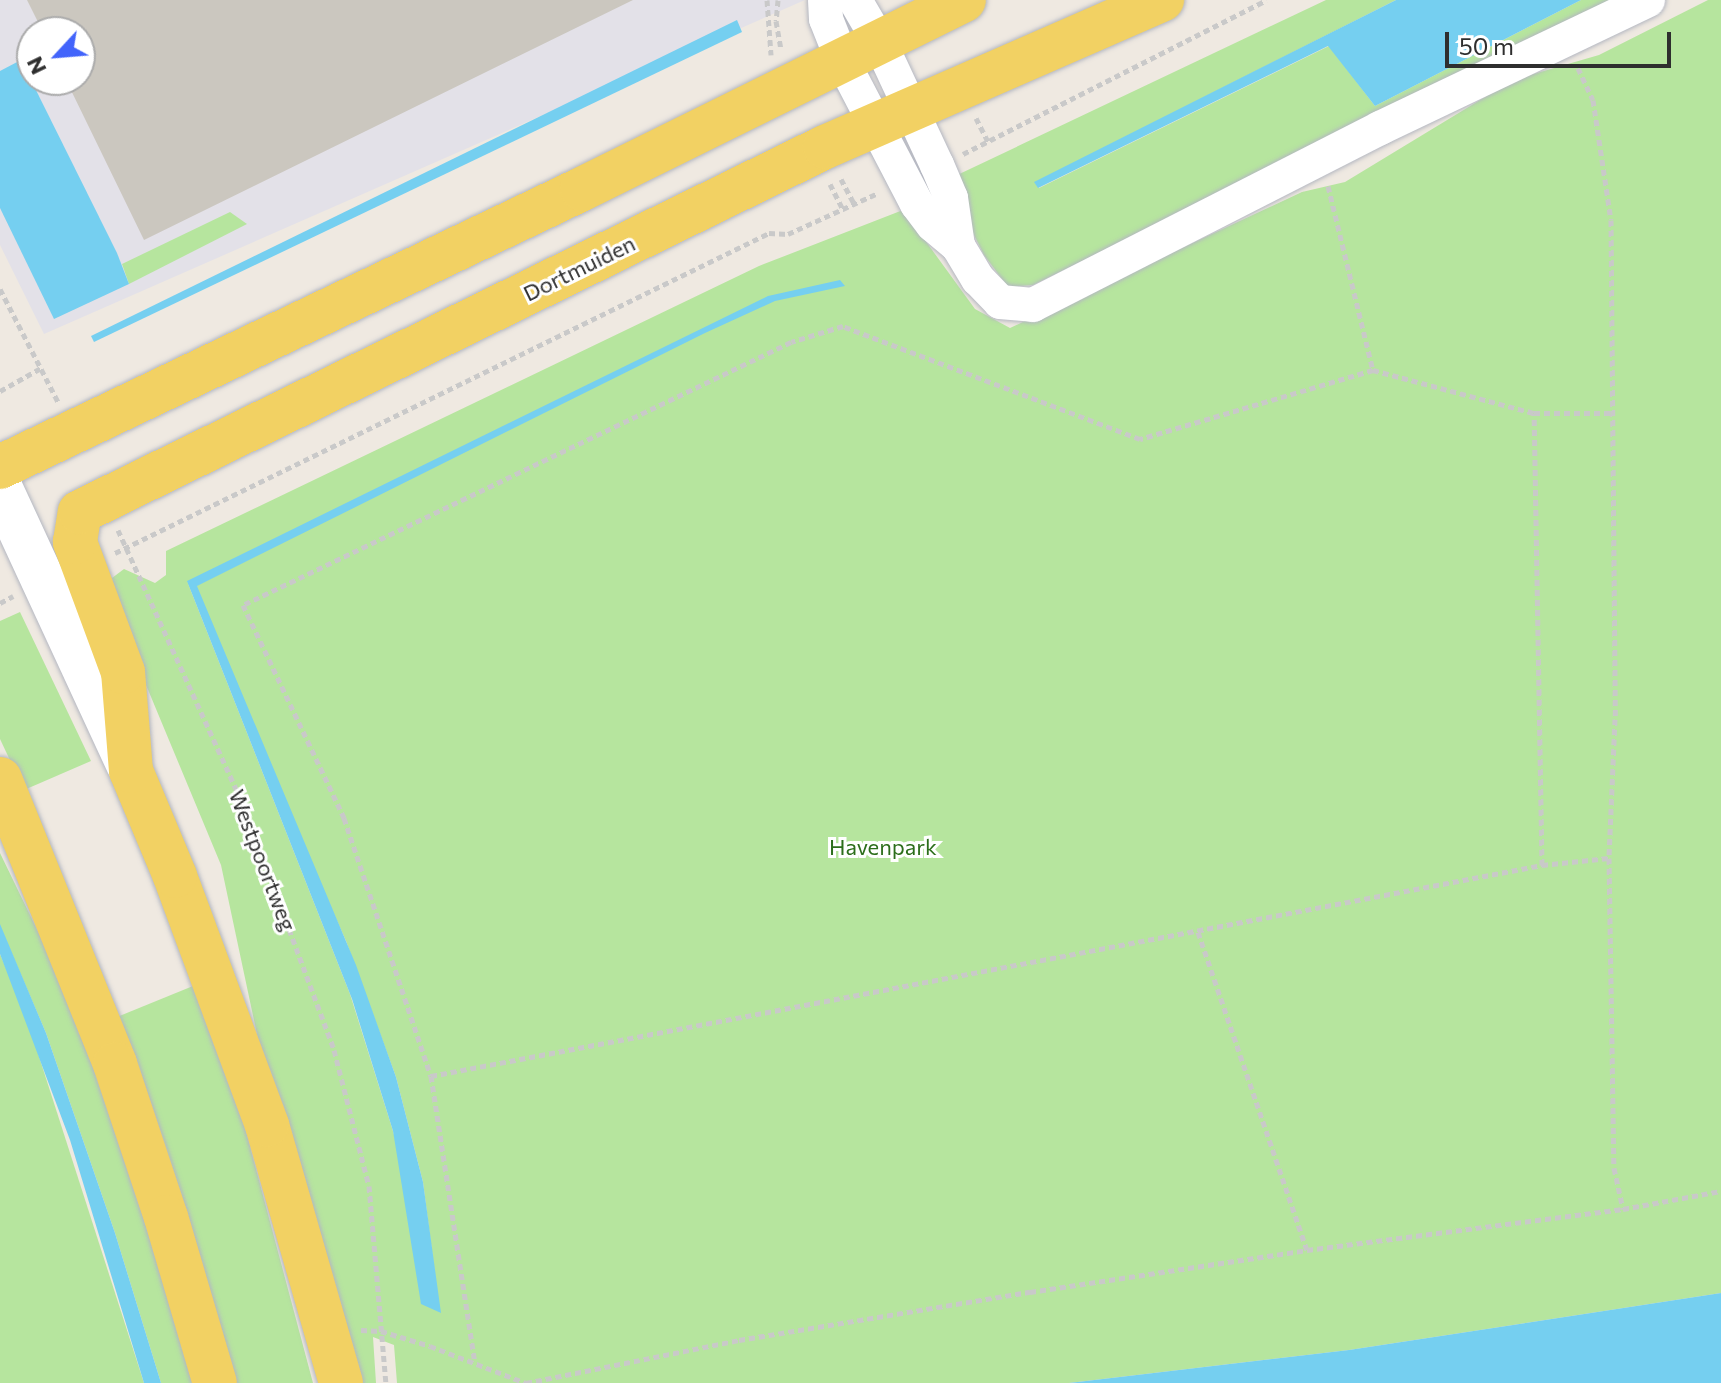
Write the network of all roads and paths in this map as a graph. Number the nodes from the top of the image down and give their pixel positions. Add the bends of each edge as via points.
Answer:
1 (825, 0) edge
2 (855, 0) edge
3 (964, 0) edge
4 (1162, 0) edge
5 (1266, 0) edge
6 (1648, 0) edge
7 (1566, 40) junction
8 (862, 52) junction
9 (894, 117) junction
10 (1321, 158) junction
11 (937, 165) junction
12 (904, 181) junction
13 (958, 246) junction
14 (0, 289) edge
15 (41, 368) junction
16 (1373, 370) junction
17 (0, 391) edge
18 (1534, 413) junction
19 (1612, 413) junction
20 (73, 432) junction
21 (0, 467) edge
22 (0, 487) edge
23 (93, 506) junction
24 (12, 540) edge
25 (126, 548) junction
26 (131, 771) junction
27 (0, 779) edge
28 (1609, 858) junction
29 (1542, 865) junction
30 (1198, 932) junction
31 (431, 1076) junction
32 (1721, 1191) edge
33 (1623, 1209) junction
34 (1307, 1250) junction
35 (328, 1330) junction
36 (381, 1331) junction
37 (475, 1362) junction
38 (215, 1383) edge
39 (341, 1383) edge
40 (386, 1383) edge

1 - 8 street via 826,19
2 - 8 street
3 - 8 main road
4 - 9 main road, Dortmuiden
5 - 11 path
6 - 7 street
7 - 10 street
7 - 19 path via 1593,100 1611,220
8 - 9 street
8 - 20 main road
9 - 11 street
9 - 12 street
9 - 23 main road, Dortmuiden
10 - 13 street via 1033,305 1000,302
10 - 16 path
11 - 13 street via 951,198
12 - 13 street via 933,225
12 - 25 path via 788,234 769,233
14 - 15 path
15 - 17 path
15 - 20 path
16 - 18 path
16 - 31 path via 1140,439 843,326 791,342 243,605 344,818
18 - 19 path
18 - 29 path
19 - 28 path via 1615,719
20 - 21 main road
22 - 24 main road
23 - 24 main road, Dortmuiden
23 - 25 path, Westpoortweg
23 - 26 main road via 75,542 123,672
24 - 26 main road
25 - 36 path, Westpoortweg via 240,798 334,1050 369,1186
26 - 35 main road via 267,1125
27 - 38 main road via 115,1064
28 - 29 path
28 - 33 path via 1614,1168
29 - 30 path
30 - 31 path
30 - 34 path
31 - 37 path
32 - 33 path
33 - 34 path
34 - 37 path via 739,1340 526,1383
35 - 36 path
35 - 39 main road
36 - 37 path
36 - 40 path, Westpoortweg

